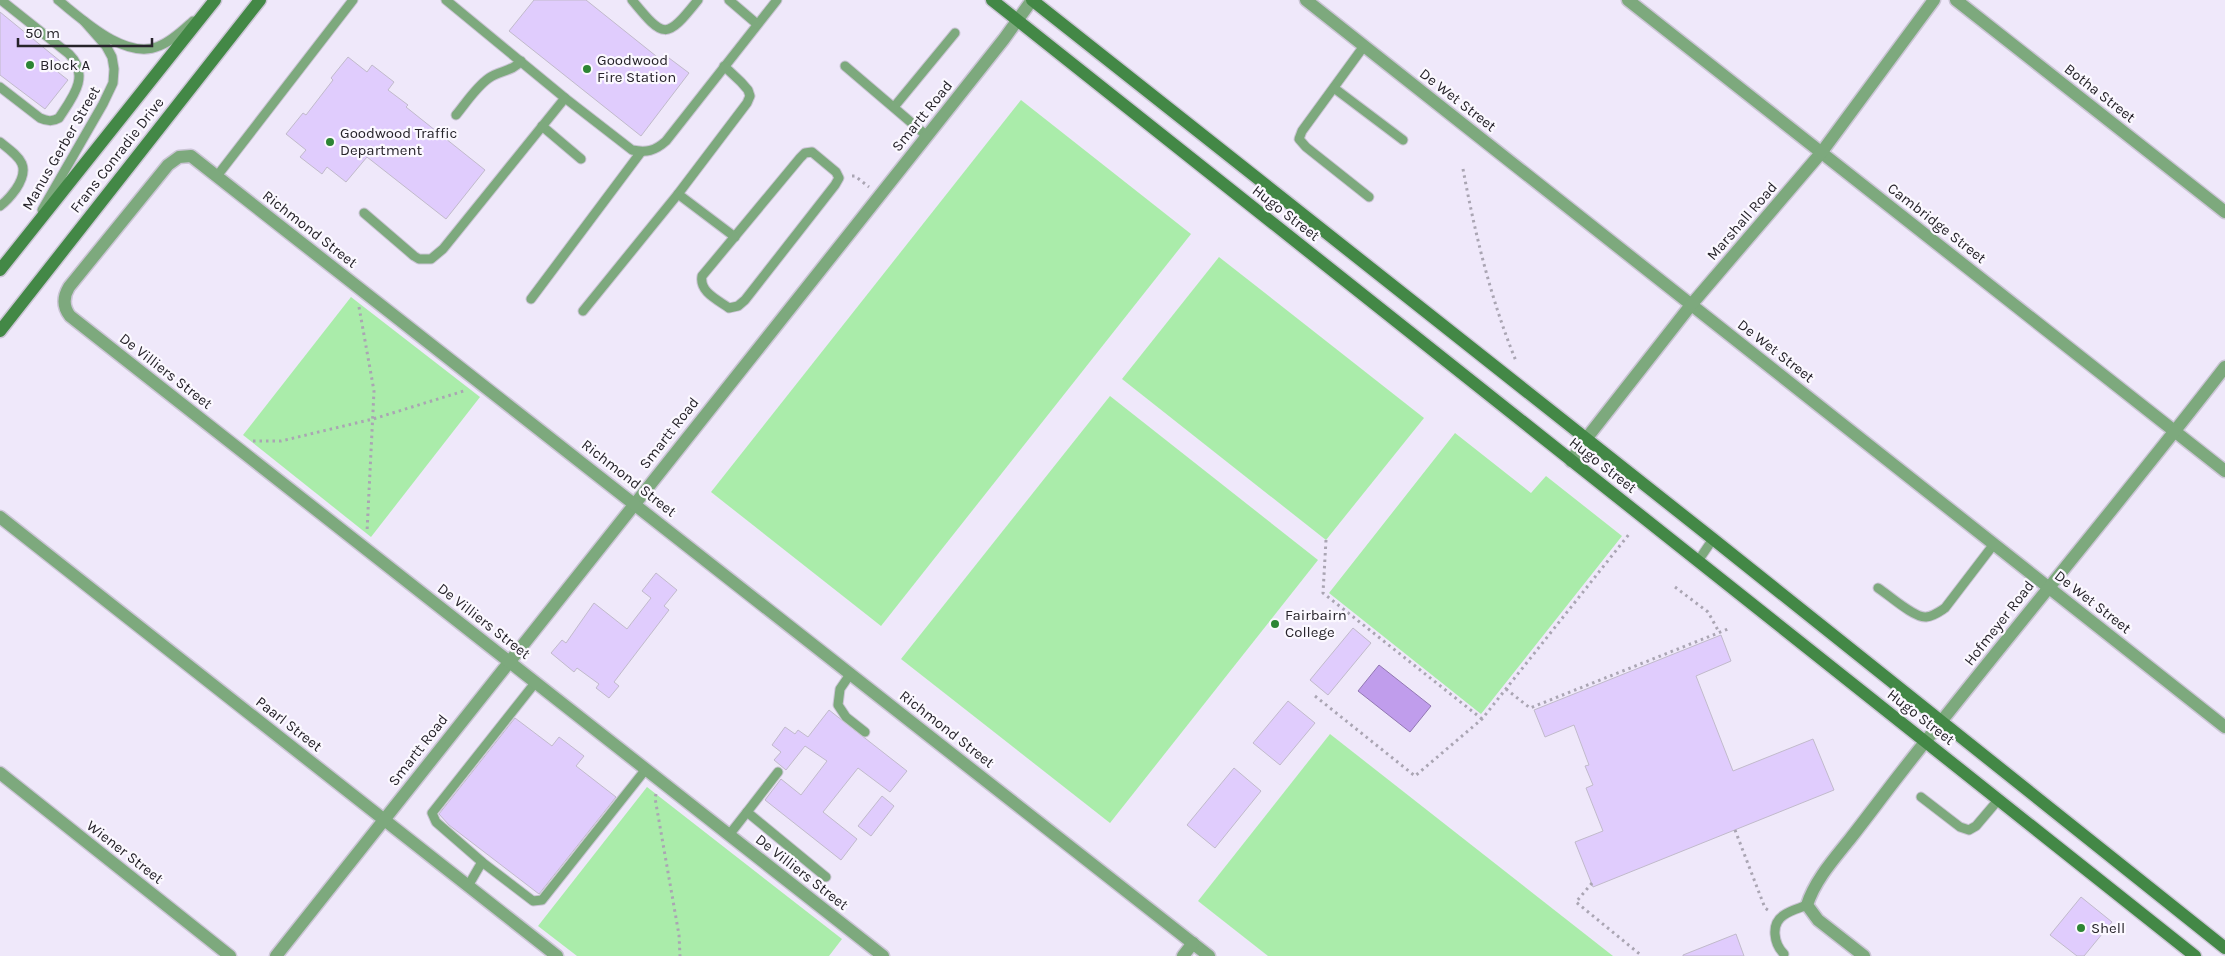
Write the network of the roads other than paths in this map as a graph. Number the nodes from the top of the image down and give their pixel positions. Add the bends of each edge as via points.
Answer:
1 (0, 0) edge
2 (58, 0) edge
3 (260, 0) edge
4 (353, 0) edge
5 (446, 0) edge
6 (632, 0) edge
7 (698, 0) edge
8 (730, 0) edge
9 (777, 0) edge
10 (992, 0) edge
11 (1032, 0) edge
12 (1306, 0) edge
13 (1628, 0) edge
14 (1934, 0) edge
15 (1956, 0) edge
16 (213, 2) edge
17 (84, 21) junction
18 (1018, 21) junction
19 (758, 24) junction
20 (955, 33) dead end
21 (1364, 46) junction
22 (521, 61) junction
23 (724, 66) junction
24 (845, 66) dead end
25 (0, 87) edge
26 (1334, 88) junction
27 (565, 98) junction
28 (894, 107) junction
29 (456, 115) dead end
30 (542, 126) junction
31 (927, 136) junction
32 (1403, 140) dead end
33 (0, 142) edge
34 (641, 152) junction
35 (1822, 153) junction
36 (581, 159) dead end
37 (216, 176) junction
38 (678, 194) junction
39 (1369, 197) dead end
40 (0, 206) edge
41 (2225, 212) edge
42 (364, 213) dead end
43 (26, 237) junction
44 (735, 237) junction
45 (0, 270) edge
46 (531, 299) dead end
47 (1691, 305) junction
48 (66, 310) joint
49 (583, 311) dead end
50 (0, 331) edge
51 (2225, 367) edge
52 (2175, 432) junction
53 (1586, 439) junction
54 (1571, 461) junction
55 (2225, 471) edge
56 (635, 503) junction
57 (0, 517) edge
58 (1713, 539) junction
59 (1994, 544) junction
60 (1698, 561) junction
61 (2048, 587) junction
62 (1878, 588) dead end
63 (509, 662) junction
64 (851, 673) junction
65 (535, 683) junction
66 (1941, 722) junction
67 (2225, 727) edge
68 (865, 732) dead end
69 (1926, 741) junction
70 (646, 769) junction
71 (778, 772) dead end
72 (0, 773) edge
73 (1921, 797) dead end
74 (1999, 799) junction
75 (747, 812) junction
76 (384, 820) junction
77 (730, 835) junction
78 (482, 862) junction
79 (826, 877) dead end
80 (468, 886) junction
81 (1808, 905) junction
82 (1193, 943) junction
83 (2225, 948) edge
84 (1784, 954) dead end
85 (230, 956) edge
86 (276, 956) edge
87 (557, 956) edge
88 (883, 956) edge
89 (1183, 956) edge
90 (1209, 956) edge
91 (1864, 956) edge
92 (2195, 956) edge

1 - 25 lane via 69,54 81,77 59,118 54,121 40,118
2 - 17 lane, Manus Gerber Street
3 - 50 street, Frans Conradie Drive
4 - 37 lane
5 - 22 lane
6 - 7 lane via 648,20 660,29 670,30
8 - 19 lane
9 - 19 lane
10 - 18 street, Hugo Street
11 - 18 street, Smartt Road
11 - 53 street, Hugo Street
12 - 21 street, De Wet Street
13 - 35 street, Cambridge Street
14 - 35 street, Marshall Road
15 - 41 street, Botha Street
16 - 17 lane, Manus Gerber Street via 167,42 148,50 124,46
16 - 43 street, Frans Conradie Drive
17 - 43 lane, Manus Gerber Street via 112,57 113,83
18 - 31 street, Smartt Road
18 - 54 street, Hugo Street
19 - 23 lane
20 - 28 lane
21 - 26 lane
21 - 47 street, De Wet Street
22 - 27 lane
22 - 29 lane via 510,71 494,75 484,82
23 - 34 lane via 666,141 651,151
23 - 38 lane via 750,96
24 - 28 lane
26 - 32 lane
26 - 39 lane via 1299,139
27 - 30 lane
27 - 34 lane via 632,150
28 - 31 lane
30 - 36 lane
30 - 42 lane via 431,260 414,256
31 - 56 street, Smartt Road
33 - 40 lane via 19,158 24,170 22,180 8,201
34 - 46 lane
35 - 47 street, Marshall Road
35 - 52 street, Cambridge Street
37 - 48 street, Richmond Street via 191,156 179,157 168,165 69,287 64,298
37 - 56 street, Richmond Street
38 - 44 lane
38 - 49 lane
43 - 45 street, Frans Conradie Drive
44 - 44 lane via 701,280 705,291 729,308 746,300 839,178 836,172 812,152 805,153
47 - 53 street, Marshall Road
47 - 59 street, De Wet Street
48 - 63 street, De Villiers Street
51 - 52 street, Hofmeyer Road
52 - 55 street, Cambridge Street
52 - 61 street, Hofmeyer Road
53 - 54 street, Marshall Road
53 - 58 street, Hugo Street
54 - 60 street, Hugo Street
56 - 63 street, Smartt Road
56 - 64 street, Richmond Street
57 - 76 street, Paarl Street
58 - 60 lane
58 - 66 street, Hugo Street
59 - 61 street, De Wet Street
59 - 62 lane via 1944,608 1934,616 1924,618
60 - 69 street, Hugo Street
61 - 66 street, Hofmeyer Road
61 - 67 street, De Wet Street
63 - 65 street, De Villiers Street
63 - 76 street, Smartt Road
64 - 68 lane via 840,689 838,705 846,717
64 - 82 street, Richmond Street
65 - 70 street, De Villiers Street
65 - 78 lane via 432,814 434,820
66 - 69 street, Hofmeyer Road
66 - 83 street, Hugo Street
69 - 74 street, Hugo Street
69 - 81 street, Hofmeyer Road via 1828,867 1811,892
70 - 77 street, De Villiers Street
70 - 78 lane via 542,900 534,901
71 - 75 lane
72 - 85 street, Wiener Street
73 - 74 lane via 1960,827 1969,830
74 - 92 street, Hugo Street
75 - 77 lane
75 - 79 lane
76 - 80 street, Paarl Street
76 - 86 street, Smartt Road
77 - 88 street, De Villiers Street
78 - 80 lane
80 - 87 street, Paarl Street
81 - 84 lane via 1784,915 1776,925 1775,938
81 - 91 street via 1818,920
82 - 89 street
82 - 90 street, Richmond Street

